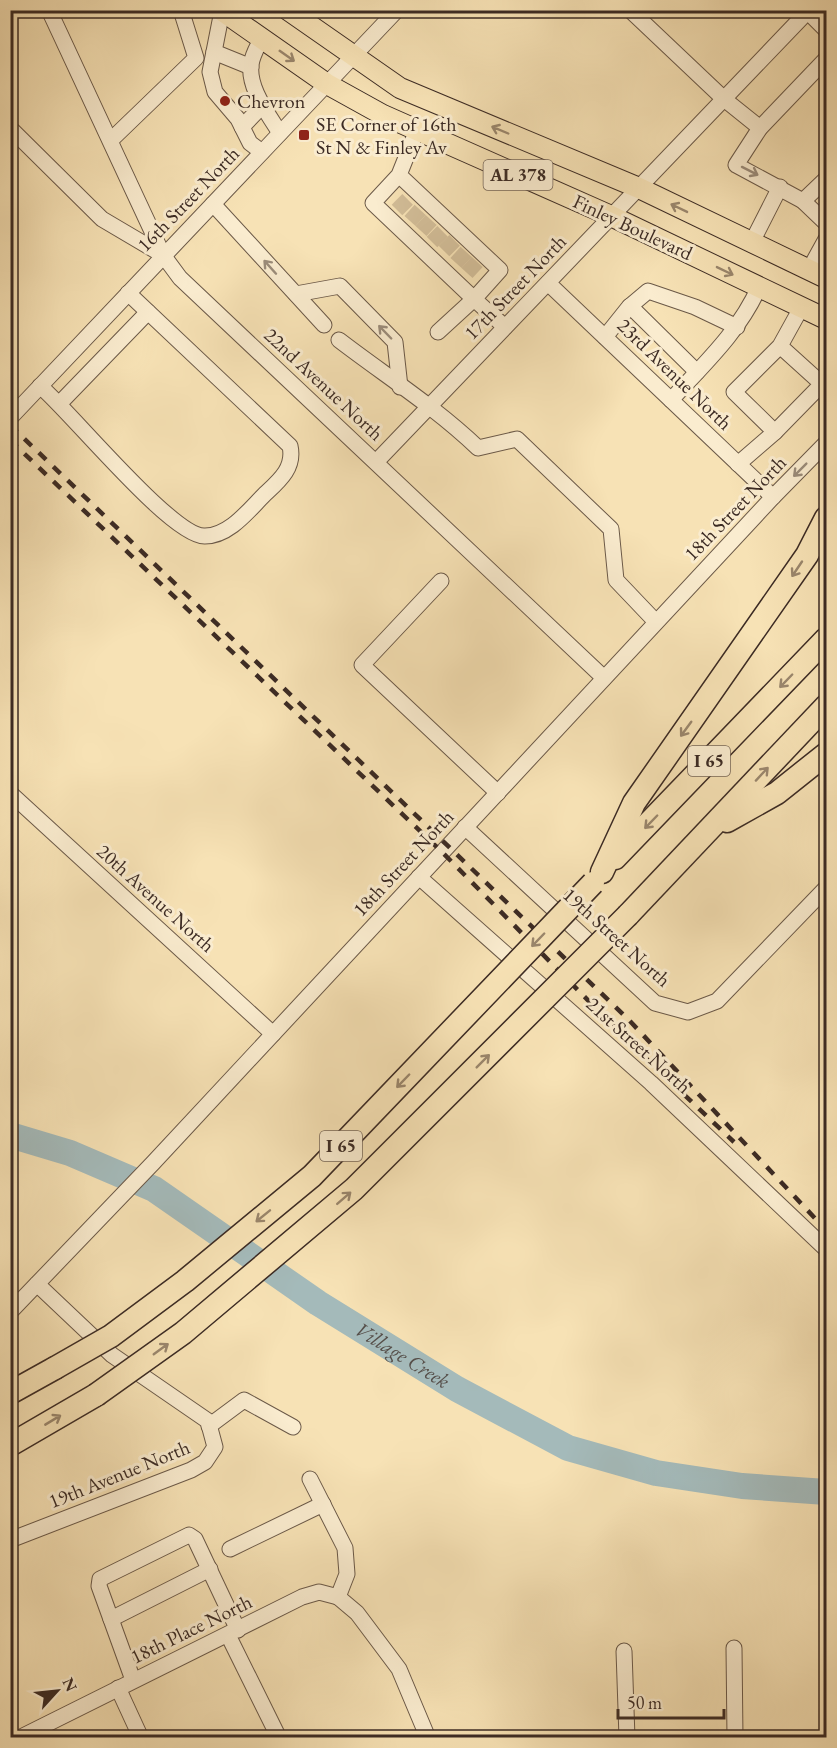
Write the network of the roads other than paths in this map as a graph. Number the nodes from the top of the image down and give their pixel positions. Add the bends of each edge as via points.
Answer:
1 (49, 10) edge
2 (181, 10) edge
3 (288, 10) edge
4 (397, 10) edge
5 (630, 10) edge
6 (221, 11) edge
7 (808, 11) edge
8 (826, 30) edge
9 (262, 38) junction
10 (214, 52) junction
11 (352, 57) junction
12 (826, 59) edge
13 (251, 67) junction
14 (826, 73) edge
15 (327, 84) junction
16 (724, 99) junction
17 (263, 105) junction
18 (765, 123) junction
19 (242, 127) junction
20 (10, 128) edge
21 (417, 130) junction
22 (280, 133) junction
23 (111, 140) junction
24 (262, 152) junction
25 (399, 176) junction
26 (826, 179) edge
27 (780, 187) junction
28 (639, 188) junction
29 (803, 201) junction
30 (213, 204) junction
31 (611, 216) junction
32 (826, 223) edge
33 (826, 239) edge
34 (751, 244) junction
35 (164, 255) junction
36 (818, 274) edge
37 (548, 282) junction
38 (759, 287) junction
39 (128, 293) junction
40 (296, 294) junction
41 (474, 298) junction
42 (630, 306) junction
43 (801, 308) junction
44 (148, 312) junction
45 (826, 319) edge
46 (324, 325) dead end
47 (505, 327) junction
48 (737, 327) junction
49 (438, 332) dead end
50 (605, 337) junction
51 (339, 340) dead end
52 (780, 346) junction
53 (697, 372) junction
54 (40, 386) junction
55 (400, 387) junction
56 (671, 400) junction
57 (60, 403) junction
58 (430, 405) junction
59 (10, 418) edge
60 (775, 432) junction
61 (826, 443) edge
62 (375, 462) junction
63 (738, 464) junction
64 (773, 497) junction
65 (826, 518) edge
66 (441, 581) dead end
67 (656, 622) junction
68 (826, 639) edge
69 (604, 678) junction
70 (826, 706) edge
71 (826, 754) edge
72 (10, 792) edge
73 (498, 793) junction
74 (465, 827) junction
75 (708, 832) junction
76 (419, 877) junction
77 (597, 878) junction
78 (826, 888) edge
79 (273, 1034) junction
80 (826, 1249) edge
81 (37, 1284) junction
82 (10, 1312) edge
83 (10, 1393) edge
84 (210, 1426) junction
85 (292, 1427) dead end
86 (10, 1445) edge
87 (310, 1479) dead end
88 (323, 1504) junction
89 (10, 1540) edge
90 (230, 1549) dead end
91 (210, 1569) junction
92 (339, 1598) junction
93 (111, 1618) junction
94 (233, 1632) junction
95 (734, 1648) dead end
96 (624, 1651) dead end
97 (133, 1680) junction
98 (118, 1688) junction
99 (20, 1737) edge
100 (141, 1737) edge
101 (279, 1737) edge
102 (428, 1737) edge
103 (627, 1737) edge
104 (735, 1737) edge

1 - 23 street
2 - 23 street via 196,58
3 - 11 main road, Finley Boulevard / AL 378
4 - 11 street, 16th Street North
5 - 16 street
6 - 9 main road, Finley Boulevard / AL 378
6 - 10 street
7 - 8 street
7 - 16 street, 17th Street North
9 - 13 street
9 -> 15 main road, Finley Boulevard / AL 378
10 - 13 street
10 - 19 street via 210,72 215,92
11 - 15 street, 16th Street North
28 -> 11 main road, Finley Boulevard / AL 378 via 400,88
12 - 18 street
13 - 17 street
14 - 18 street via 787,109
15 - 21 main road, Finley Boulevard / AL 378
15 - 22 street, 16th Street North
16 - 18 street
16 - 28 street, 17th Street North
17 - 19 street
17 - 22 street
18 -> 27 street via 736,165
19 - 24 street via 250,143
20 - 35 street, 22nd Avenue North via 102,219
21 - 25 street
21 - 31 main road, Finley Boulevard / AL 378
22 - 24 street, 16th Street North
23 - 35 street
24 - 30 street, 16th Street North
25 - 41 street via 452,232 500,270
25 - 41 street via 373,203 393,214 434,252
26 - 29 street
27 - 29 street
27 - 34 street
28 - 31 street, 17th Street North
34 -> 28 main road, Finley Boulevard / AL 378
29 - 32 street
30 - 35 street, 16th Street North
40 -> 30 street
31 - 37 street, 17th Street North
31 -> 38 main road, Finley Boulevard / AL 378
33 - 36 street
34 - 36 main road, Finley Boulevard / AL 378
35 - 39 street, 16th Street North
35 - 62 street, 22nd Avenue North via 180,278
37 - 47 street, 17th Street North
37 - 50 street, 23rd Avenue North
38 - 43 main road, Finley Boulevard / AL 378
38 - 48 street
39 - 44 street
39 - 54 street, 16th Street North
40 - 46 street
55 -> 40 street via 395,342 340,286
41 - 47 street
41 - 49 street
42 - 48 street via 648,291
42 - 50 street
42 - 53 street
43 - 45 main road, Finley Boulevard / AL 378
43 - 52 street
44 - 57 street
44 - 57 street via 290,446 292,455 283,477 226,530 206,537 193,535 84,434
47 - 58 street, 17th Street North
48 - 53 street
50 - 56 street, 23rd Avenue North
51 - 55 street
52 - 60 street via 734,392
52 - 60 street via 822,384
53 - 56 street
54 - 57 street
54 - 59 street, 16th Street North
55 - 58 street
56 - 63 street, 23rd Avenue North
58 - 62 street, 17th Street North
58 - 67 street via 478,448 517,439 611,530 616,580
60 - 63 street
61 -> 64 street, 18th Street North
62 - 69 street, 22nd Avenue North
63 - 64 street, 23rd Avenue North
64 - 67 street, 18th Street North
65 -> 77 highway via 807,555 634,803
66 - 73 street via 363,665
67 - 69 street, 18th Street North
68 -> 77 highway, I 65
69 - 73 street, 18th Street North
75 -> 70 highway, I 65
71 - 75 highway via 777,793
72 - 79 street, 20th Avenue North
73 - 74 street, 18th Street North
74 - 76 street, 18th Street North
74 - 78 street, 19th Street North via 655,1004 688,1012 717,1000
86 -> 75 highway, I 65, bridge via 96,1395 183,1333 354,1189
76 - 79 street, 18th Street North
76 - 80 street, 21st Street North via 651,1083
77 -> 83 highway, I 65, bridge via 312,1176 111,1336
79 - 81 street, 18th Street North
81 - 82 street, 18th Street North
81 - 84 street, 19th Avenue North via 112,1354
84 - 85 street via 244,1400
84 - 89 street, 19th Avenue North via 215,1447 206,1462
87 - 88 street
88 - 90 street
88 - 92 street via 345,1548 347,1574
91 - 93 street
91 - 93 street via 195,1539 189,1535 100,1579
91 - 94 street
92 - 94 street, 18th Place North via 320,1592 311,1594
92 - 102 street via 357,1613 399,1670
93 - 97 street
94 - 97 street, 18th Place North
94 - 101 street
95 - 104 street
96 - 103 street
97 - 98 street, 18th Place North
98 - 99 street, 18th Place North
98 - 100 street

